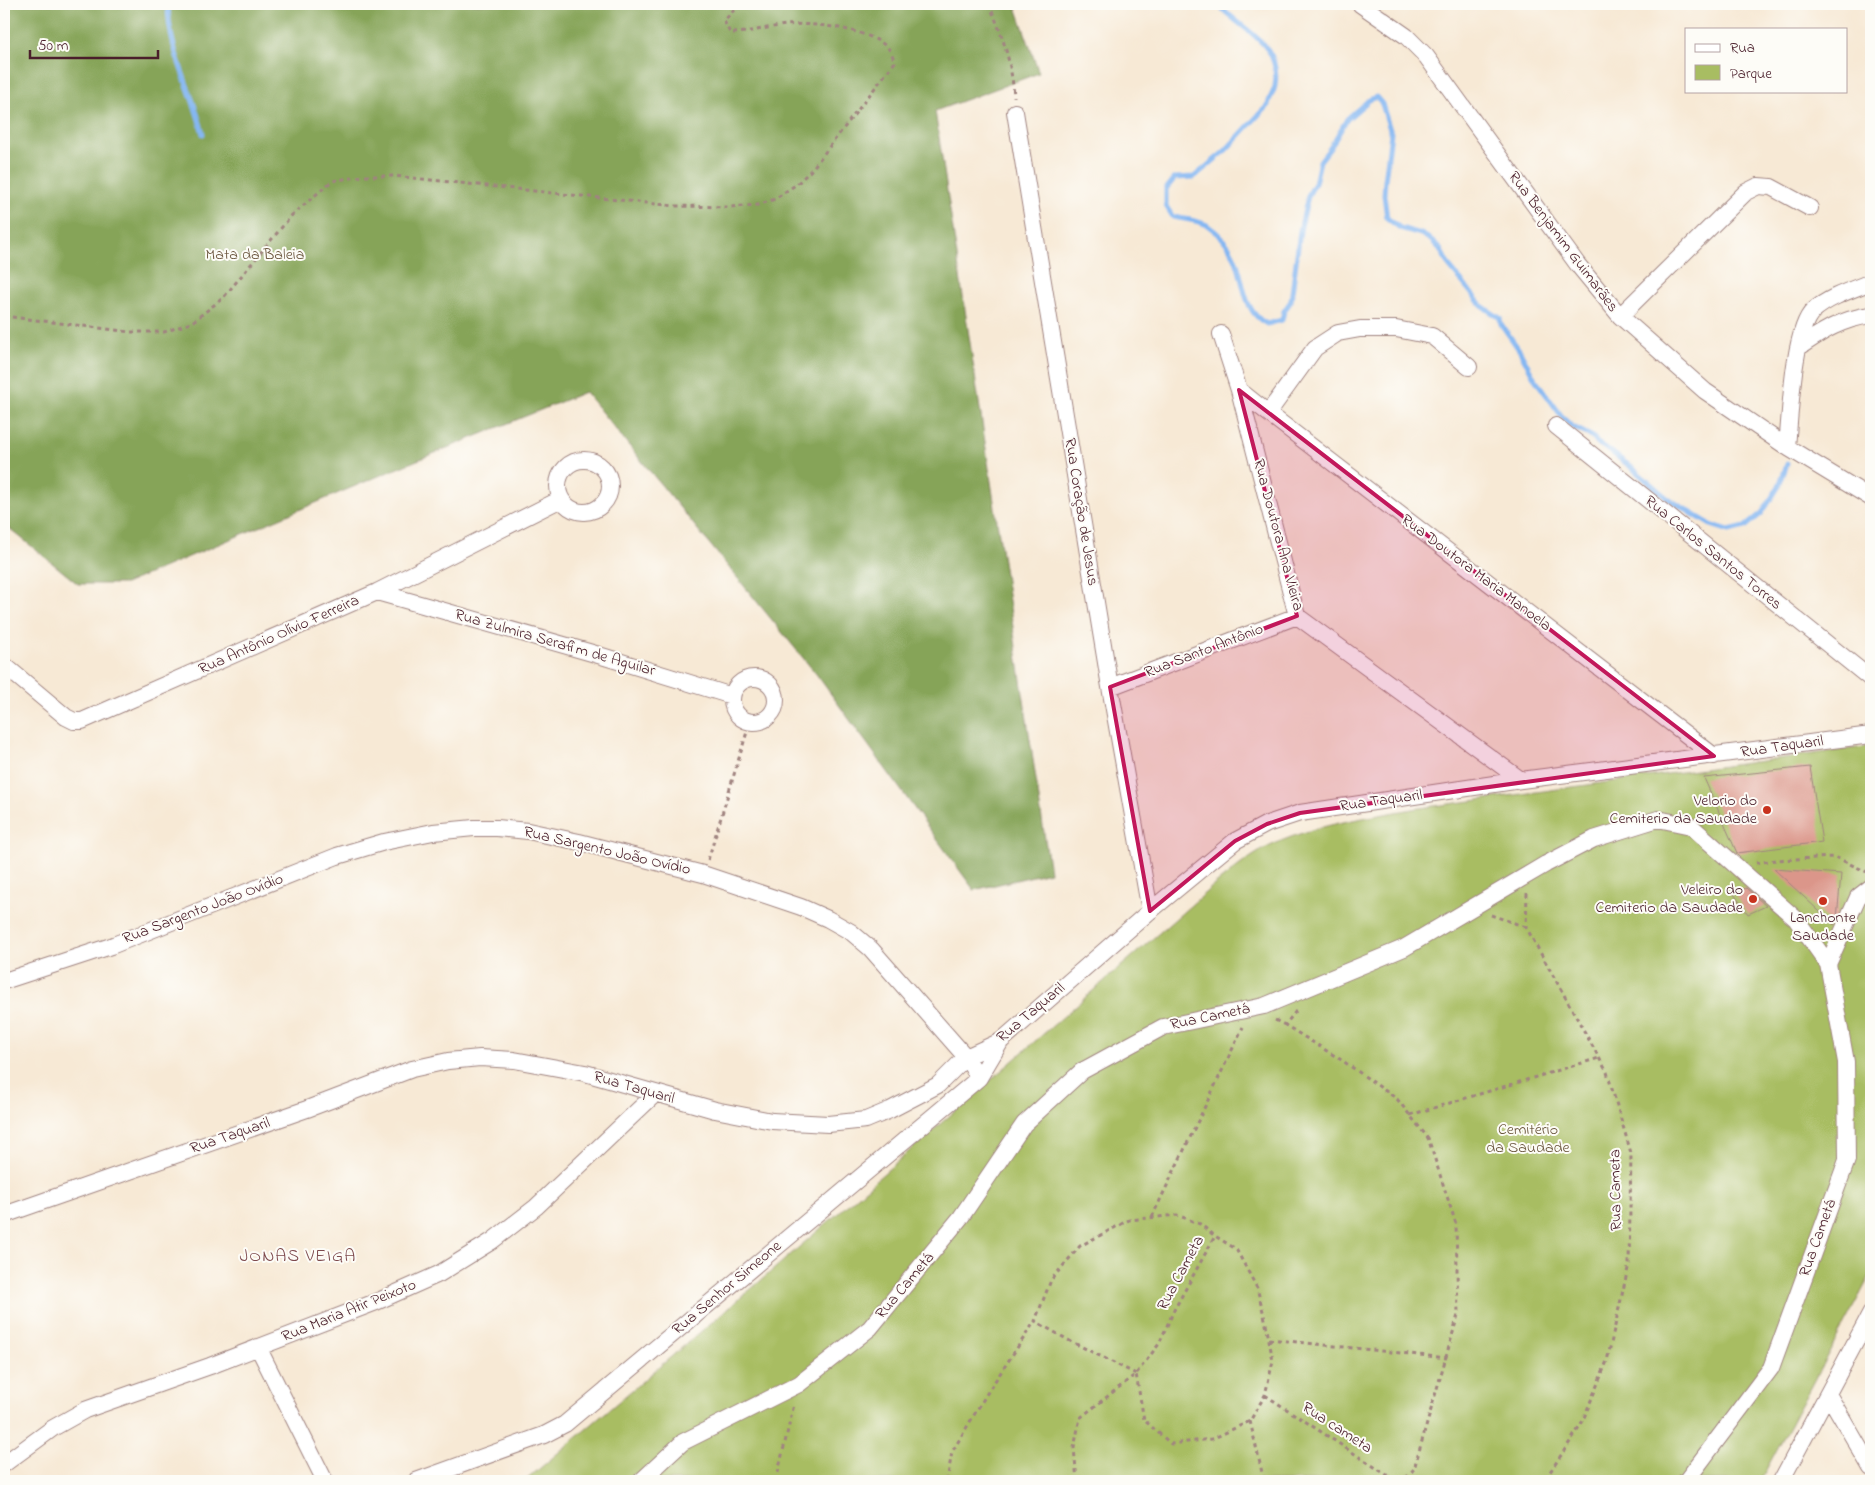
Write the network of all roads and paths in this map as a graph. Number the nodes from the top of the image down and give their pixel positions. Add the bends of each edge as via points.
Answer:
1 (746, 4) edge
2 (989, 4) edge
3 (1360, 4) edge
4 (1015, 112) joint
5 (1810, 208) dead end
6 (1871, 282) edge
7 (1871, 315) edge
8 (4, 316) edge
9 (1620, 316) junction
10 (1221, 334) dead end
11 (1798, 348) junction
12 (1469, 367) dead end
13 (1239, 390) junction
14 (1268, 413) junction
15 (1556, 426) dead end
16 (1787, 446) junction
17 (1871, 498) edge
18 (561, 499) dead end
19 (377, 592) junction
20 (1297, 616) junction
21 (4, 666) edge
22 (1871, 680) edge
23 (1110, 687) junction
24 (732, 696) junction
25 (750, 722) junction
26 (1871, 735) edge
27 (1714, 756) junction
28 (1521, 780) junction
29 (1736, 866) junction
30 (703, 874) junction
31 (1871, 874) edge
32 (1528, 875) junction
33 (1871, 887) edge
34 (1472, 909) junction
35 (1150, 911) junction
36 (1526, 927) junction
37 (1828, 964) junction
38 (4, 981) edge
39 (1252, 1008) junction
40 (1296, 1009) dead end
41 (1285, 1025) junction
42 (1001, 1041) junction
43 (966, 1057) junction
44 (1599, 1058) junction
45 (979, 1078) junction
46 (655, 1094) junction
47 (1410, 1115) junction
48 (4, 1215) edge
49 (1152, 1218) junction
50 (1215, 1236) junction
51 (1871, 1313) edge
52 (1035, 1321) junction
53 (1269, 1338) junction
54 (258, 1347) junction
55 (1447, 1358) junction
56 (1136, 1374) junction
57 (799, 1384) junction
58 (1828, 1394) junction
59 (1265, 1396) junction
60 (1250, 1422) junction
61 (4, 1464) edge
62 (1871, 1468) edge
63 (325, 1481) edge
64 (416, 1481) edge
65 (641, 1481) edge
66 (776, 1481) edge
67 (947, 1481) edge
68 (1076, 1481) edge
69 (1264, 1481) edge
70 (1396, 1481) edge
71 (1403, 1481) edge
72 (1544, 1481) edge
73 (1686, 1481) edge
74 (1781, 1481) edge

1 - 8 path via 724,21 730,33 789,25 840,29 870,36 888,48 895,62 812,169 775,199 758,205 730,208 675,206 394,176 363,176 332,181 292,215 222,298 191,322 164,332 130,332
2 - 4 path via 1008,57
3 - 9 street, Rua Benjamim Guimarães via 1406,36 1426,56 1578,265
4 - 23 street, Rua Coração de Jesus
5 - 9 street via 1771,187 1758,186 1746,192
6 - 11 street via 1834,296 1812,312
7 - 11 street via 1829,327
9 - 16 street, Rua Benjamim Guimarães via 1705,391
10 - 13 street, Rua Doutora Ana Vieira
11 - 16 street
12 - 14 street via 1432,336 1396,329 1360,328 1338,333 1315,348
13 - 14 street, Rua Doutora Maria Manoela
13 - 20 street, Rua Doutora Ana Vieira
14 - 27 street, Rua Doutora Maria Manoela
15 - 22 street, Rua Carlos Santos Torres
16 - 17 street, Rua Benjamim Guimarães
18 - 19 street, Rua Antônio Olívio Ferreira
19 - 21 street, Rua Antônio Olívio Ferreira via 82,721 66,717
19 - 24 street, Rua Zulmira Serafim de Aguilar
20 - 23 street, Rua Santo Antônio
20 - 28 street, Rua Doutora Ana Vieira
23 - 35 street, Rua Coração de Jesus
24 - 25 street via 736,712
24 - 25 street via 739,683 749,678 757,677 774,688 777,704 772,714
25 - 30 path
26 - 27 street, Rua Taquaril
27 - 28 street, Rua Taquaril
28 - 35 street, Rua Taquaril via 1300,813 1267,824 1235,842
29 - 31 path via 1834,857
29 - 32 street, Rua Cametá via 1691,826 1658,819 1594,839
29 - 37 street, Rua Cametá via 1796,920
30 - 38 street, Rua Sargento João Ovídio via 528,831 474,828 433,832 337,856 111,946
30 - 43 street, Rua Sargento João Ovídio via 801,907 851,932 871,949
32 - 34 street, Rua Cametá
32 - 36 path
33 - 37 street via 1858,897
34 - 36 path
34 - 39 street, Rua Cametá via 1404,948 1264,1006
35 - 42 street, Rua Taquaril
36 - 44 path, Rua Cameta
37 - 73 street, Rua Cametá via 1846,1062 1847,1160 1772,1368
39 - 41 path
39 - 49 path
39 - 57 street, Rua Cametá via 1163,1027 1082,1070 1024,1124 961,1217 870,1328
40 - 41 path
41 - 47 path via 1397,1099
42 - 43 street, Rua Taquaril
42 - 45 street, Rua Senhor Simeone
43 - 45 street, Rua Sargento João Ovídio
43 - 46 street, Rua Taquaril via 938,1084 866,1120 828,1124 772,1121
44 - 47 path
44 - 72 path, Rua Cameta via 1607,1072 1631,1153 1628,1264 1607,1362 1581,1425
45 - 64 street, Rua Senhor Simeone via 565,1424 544,1435
46 - 48 street, Rua Taquaril via 585,1073 514,1060 480,1058 448,1061 412,1069
46 - 54 street, Rua Maria Atir Peixoto via 536,1207 457,1264 376,1302
47 - 55 path via 1428,1138 1456,1224 1458,1315
49 - 50 path via 1178,1215 1200,1224
49 - 52 path via 1129,1220 1080,1246 1052,1280
50 - 53 path, Rua Cameta via 1236,1249 1257,1288
50 - 56 path, Rua Cameta via 1159,1344
51 - 58 street
52 - 56 path
52 - 67 path via 952,1452
53 - 55 path
53 - 59 path, Rua Cameta via 1273,1361
54 - 61 street, Rua Maria Atir Peixoto via 85,1410 53,1428
54 - 63 street
55 - 71 path via 1414,1469
56 - 60 path via 1144,1420 1171,1444 1212,1439
56 - 68 path, Rua Cameta via 1080,1418 1074,1448
57 - 65 street, Rua Cametá via 683,1442
57 - 66 path
58 - 62 street
58 - 74 street
59 - 60 path, Rua Cameta
59 - 70 path, Rua cameta
60 - 69 path

